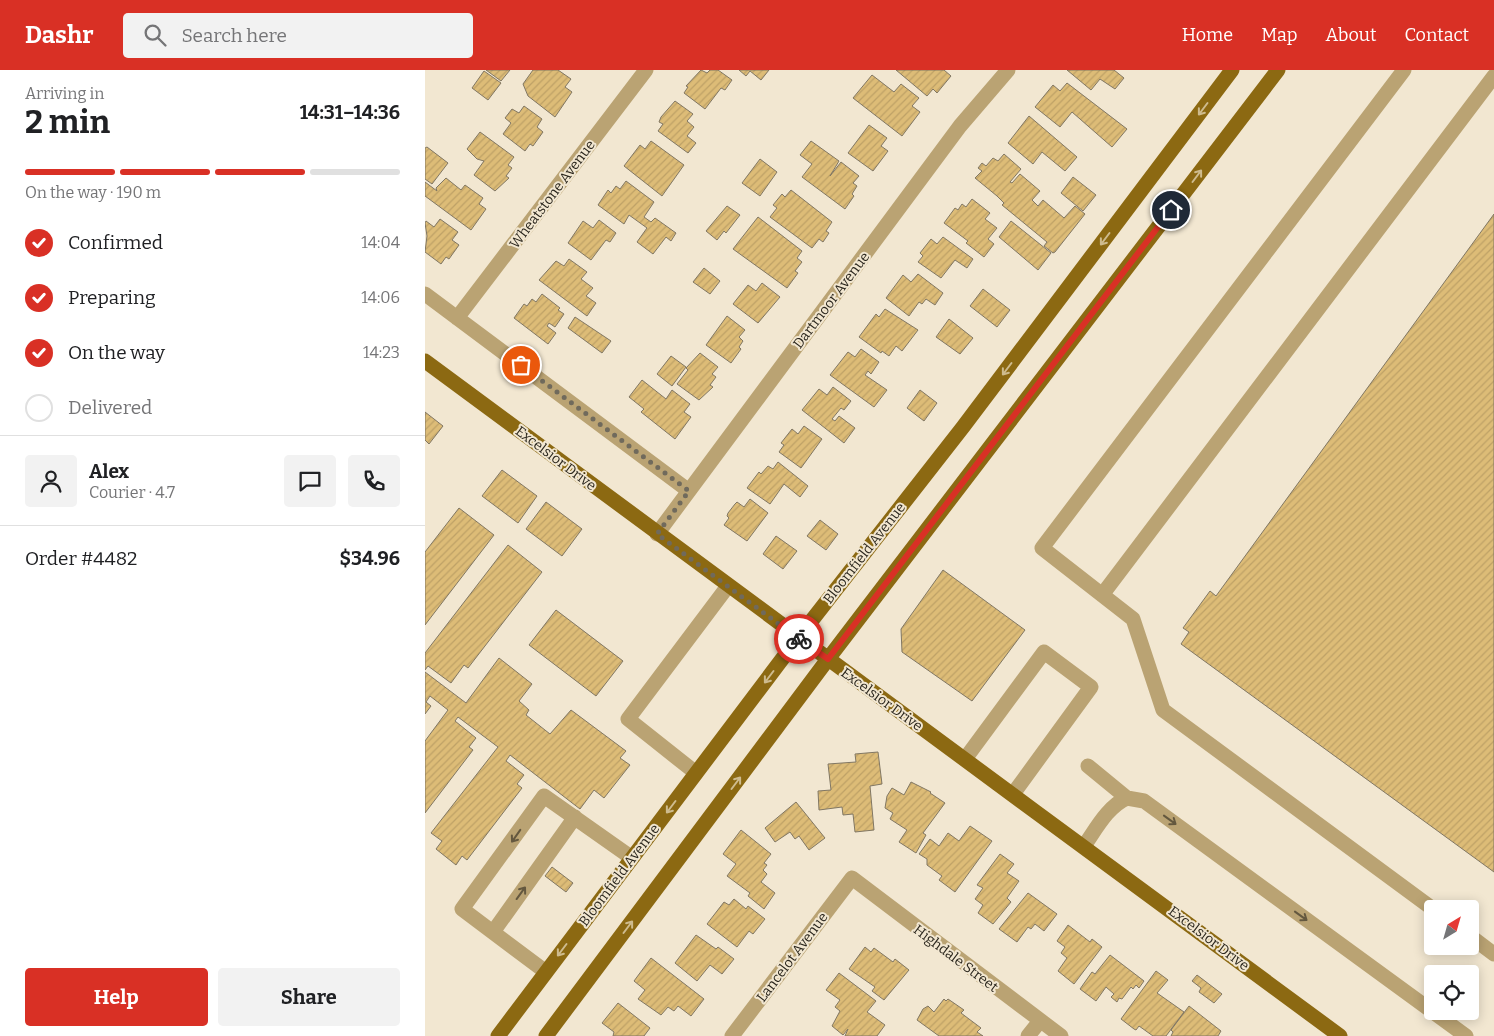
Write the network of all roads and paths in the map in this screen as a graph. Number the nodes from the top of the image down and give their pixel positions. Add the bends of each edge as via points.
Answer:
1 (646, 70) edge
2 (1008, 70) edge
3 (1232, 70) edge
4 (1278, 70) edge
5 (1404, 70) edge
6 (1494, 76) edge
7 (425, 294) edge
8 (457, 318) junction
9 (425, 361) edge
10 (689, 491) junction
11 (657, 534) junction
12 (728, 586) junction
13 (1102, 595) junction
14 (798, 638) junction
15 (828, 659) junction
16 (965, 759) junction
17 (1088, 766) dead end
18 (696, 773) junction
19 (1013, 794) junction
20 (1127, 798) junction
21 (575, 817) junction
22 (1084, 846) junction
23 (632, 858) junction
24 (852, 878) joint
25 (1424, 902) edge
26 (493, 932) junction
27 (1479, 943) edge
28 (1494, 954) edge
29 (546, 972) junction
30 (1039, 1021) junction
31 (1336, 1035) edge
32 (497, 1036) edge
33 (546, 1036) edge
34 (731, 1036) edge
35 (1028, 1036) edge
36 (1061, 1036) edge
37 (1466, 1036) edge

1 - 8 street, Wheatstone Avenue
2 - 10 street, Dartmoor Avenue via 960,126
3 -> 14 main road, Bloomfield Avenue via 963,427
15 -> 4 main road
5 - 13 street via 1042,548
6 - 13 street
7 - 8 street
8 - 10 street
9 - 11 main road, Excelsior Drive
10 - 11 street, Dartmoor Avenue
11 - 12 main road, Excelsior Drive
12 - 14 main road, Excelsior Drive
12 - 18 street via 628,719
13 - 25 street via 1133,618 1163,710
14 - 15 main road, Excelsior Drive
14 -> 18 main road, Bloomfield Avenue
15 - 16 main road, Excelsior Drive
33 -> 15 main road
16 - 19 main road, Excelsior Drive
16 - 19 street via 1044,652 1091,687
17 - 20 street
18 -> 23 main road, Bloomfield Avenue
19 - 22 main road, Excelsior Drive
20 - 22 street via 1117,802
20 -> 37 street via 1144,801
21 - 23 street
26 -> 21 street
21 -> 26 street via 544,796 462,908
22 - 31 main road, Excelsior Drive
23 -> 29 main road, Bloomfield Avenue
24 - 30 street, Highdale Street
24 - 34 street, Lancelot Avenue
26 - 29 street
27 - 28 street
29 - 32 main road, Bloomfield Avenue
30 - 35 street
30 - 36 street, Highdale Street

